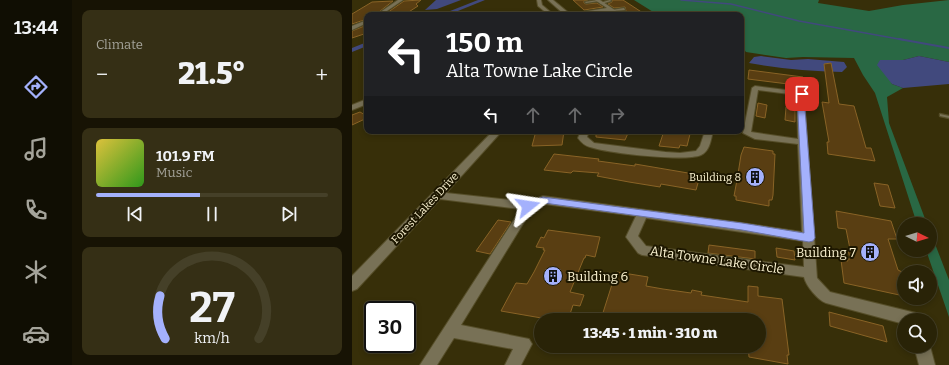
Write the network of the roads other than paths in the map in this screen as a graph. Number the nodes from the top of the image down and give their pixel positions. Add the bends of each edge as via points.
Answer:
1 (401, 0) edge
2 (539, 0) edge
3 (550, 0) edge
4 (586, 2) dead end
5 (611, 2) dead end
6 (596, 6) dead end
7 (609, 8) edge
8 (624, 9) dead end
9 (383, 12) edge
10 (548, 12) edge
11 (564, 12) edge
12 (587, 12) edge
13 (625, 12) dead end
14 (364, 22) edge
15 (352, 28) edge
16 (364, 102) edge
17 (352, 108) edge
18 (942, 115) dead end
19 (949, 117) edge
20 (495, 134) edge
21 (584, 134) edge
22 (708, 134) edge
23 (803, 142) junction
24 (437, 195) junction
25 (528, 206) junction
26 (643, 213) junction
27 (809, 238) junction
28 (811, 273) junction
29 (352, 285) edge
30 (897, 315) edge
31 (451, 330) junction
32 (924, 353) edge
33 (428, 365) edge
34 (514, 365) edge
35 (927, 365) edge

1 - 9 street
2 - 10 street via 540,5
3 - 11 street
4 - 7 lane
5 - 7 lane
6 - 7 lane
7 - 8 lane
7 - 12 street
7 - 13 lane
14 - 15 street
16 - 17 street
18 - 19 lane
20 - 24 street, Forest Lakes Drive
21 - 22 street via 582,138 591,144 681,156 698,153 706,145
23 - 23 street via 747,133 755,88 802,94 800,96
23 - 27 street
24 - 25 street
24 - 29 street, Forest Lakes Drive
25 - 26 street via 543,200
25 - 31 street
26 - 27 street
26 - 28 street, Alta Towne Lake Circle via 632,237 642,250
27 - 28 street
28 - 30 street via 811,280 826,297
31 - 33 street
31 - 34 street via 524,344
32 - 35 street

